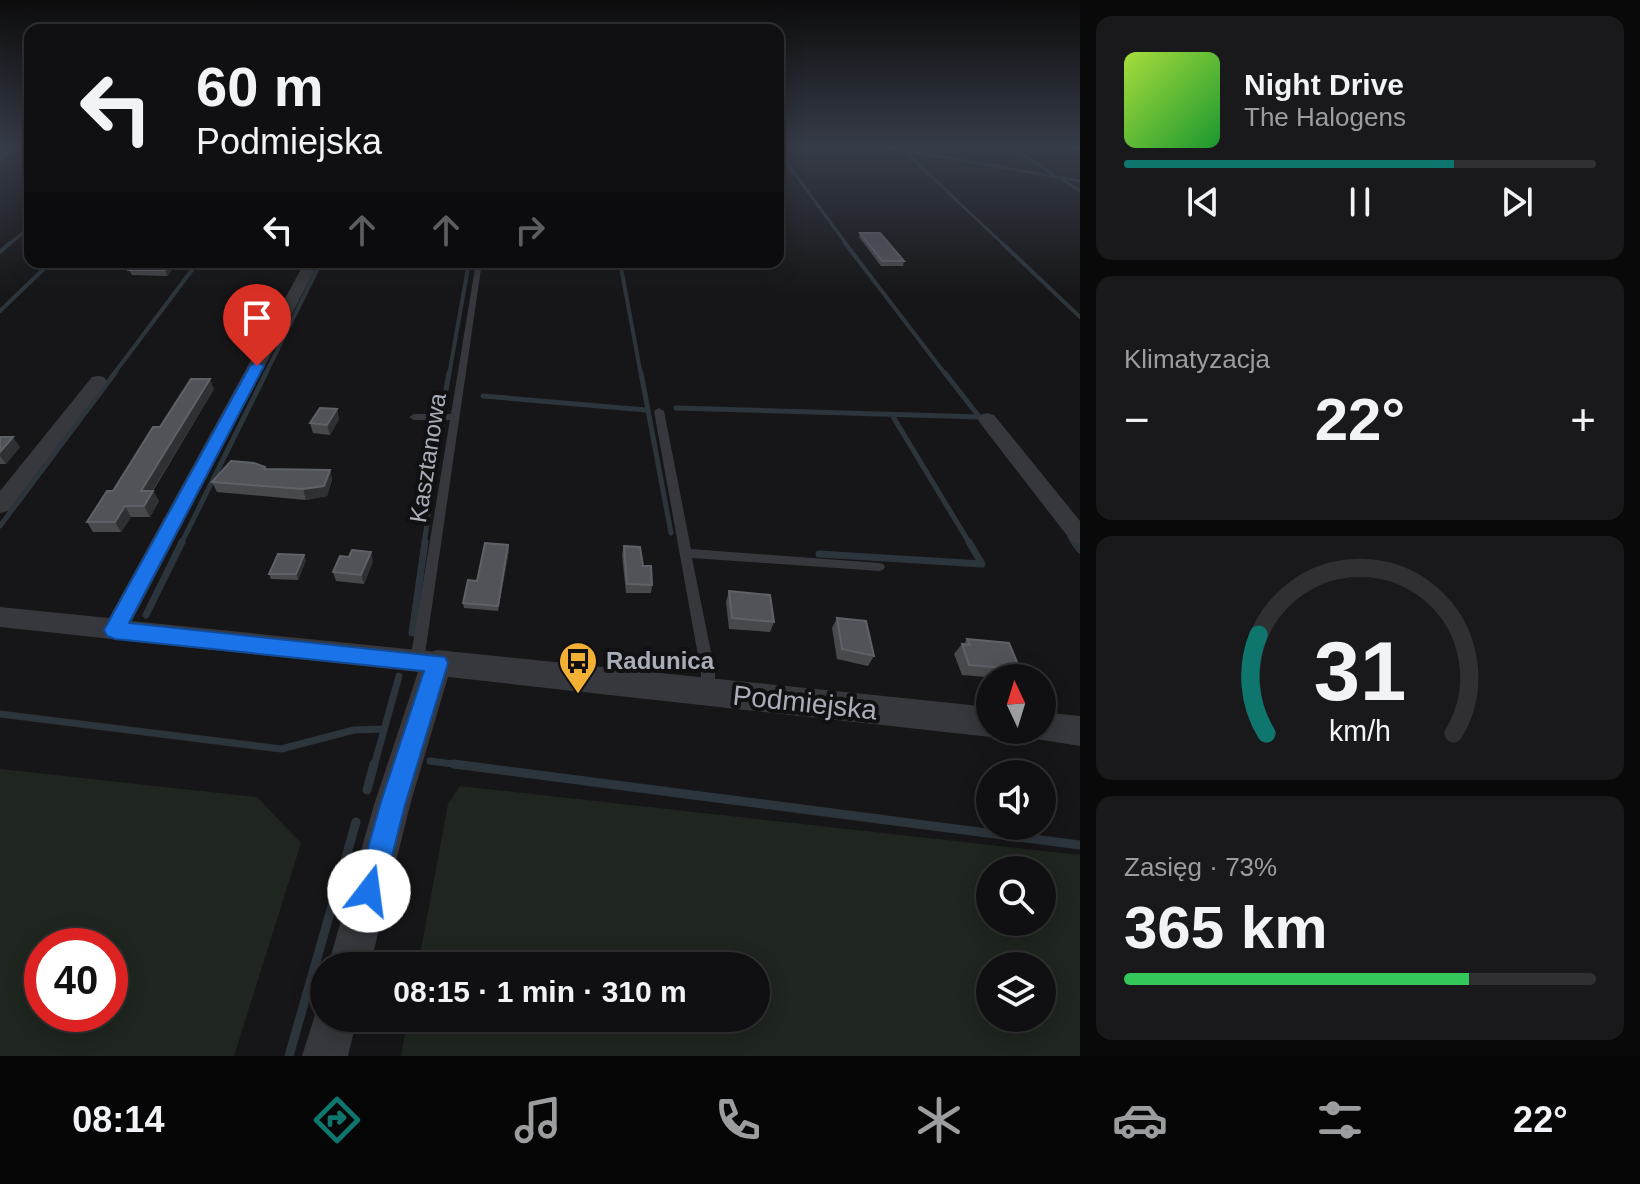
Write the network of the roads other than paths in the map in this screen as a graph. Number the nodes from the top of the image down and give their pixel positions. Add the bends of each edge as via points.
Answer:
1 (309, 268) edge
2 (478, 268) edge
3 (98, 381) dead end
4 (659, 411) dead end
5 (414, 417) dead end
6 (454, 417) junction
7 (987, 419) dead end
8 (0, 506) edge
9 (1080, 536) edge
10 (687, 553) junction
11 (879, 567) dead end
12 (0, 617) edge
13 (115, 630) junction
14 (427, 662) junction
15 (708, 692) junction
16 (976, 721) edge
17 (1056, 728) edge
18 (1080, 731) edge
19 (353, 952) edge
20 (331, 1032) edge
21 (325, 1056) edge

1 - 13 street
2 - 6 lane, Kasztanowa
3 - 8 street
4 - 10 lane
5 - 6 lane
6 - 14 lane, Kasztanowa
7 - 9 street
10 - 11 lane
10 - 15 lane
12 - 13 street, Podmiejska
13 - 14 street, Podmiejska
14 - 15 street, Podmiejska
14 - 19 street
15 - 16 street, Podmiejska
17 - 18 street
20 - 21 street

